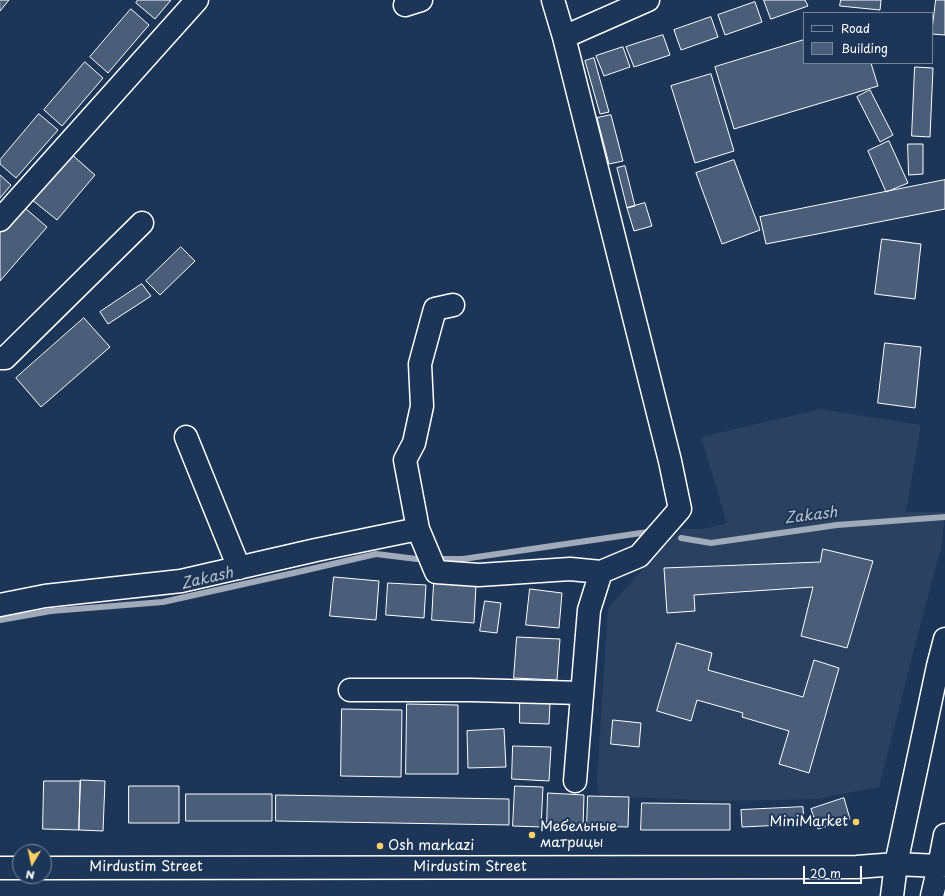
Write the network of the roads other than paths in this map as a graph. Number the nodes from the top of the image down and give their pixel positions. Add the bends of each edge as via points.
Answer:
1 (197, 0) edge
2 (553, 0) edge
3 (648, 0) edge
4 (564, 37) junction
5 (0, 220) edge
6 (142, 223) dead end
7 (453, 305) dead end
8 (0, 358) edge
9 (186, 437) dead end
10 (418, 530) junction
11 (239, 568) junction
12 (601, 572) junction
13 (0, 605) edge
14 (945, 639) edge
15 (350, 690) dead end
16 (582, 693) junction
17 (575, 781) dead end
18 (945, 835) edge
19 (896, 864) junction
20 (942, 865) edge
21 (0, 868) edge
22 (12, 868) edge
23 (52, 868) edge
24 (892, 896) edge
25 (932, 896) edge

1 - 5 main road
2 - 4 main road
3 - 4 main road
4 - 12 main road via 680,509 639,556
6 - 8 main road via 5,358
7 - 10 main road via 435,309 420,364 422,406 414,443 405,460
9 - 11 main road
10 - 11 main road
10 - 12 main road via 436,572
11 - 13 main road via 181,581 44,596
12 - 16 main road via 589,610
14 - 19 main road
15 - 16 main road
16 - 17 main road
18 - 20 main road
19 - 20 main road, Mirdustim Street
19 - 23 main road, Mirdustim Street via 857,867
19 - 24 main road
20 - 25 main road
21 - 22 main road

